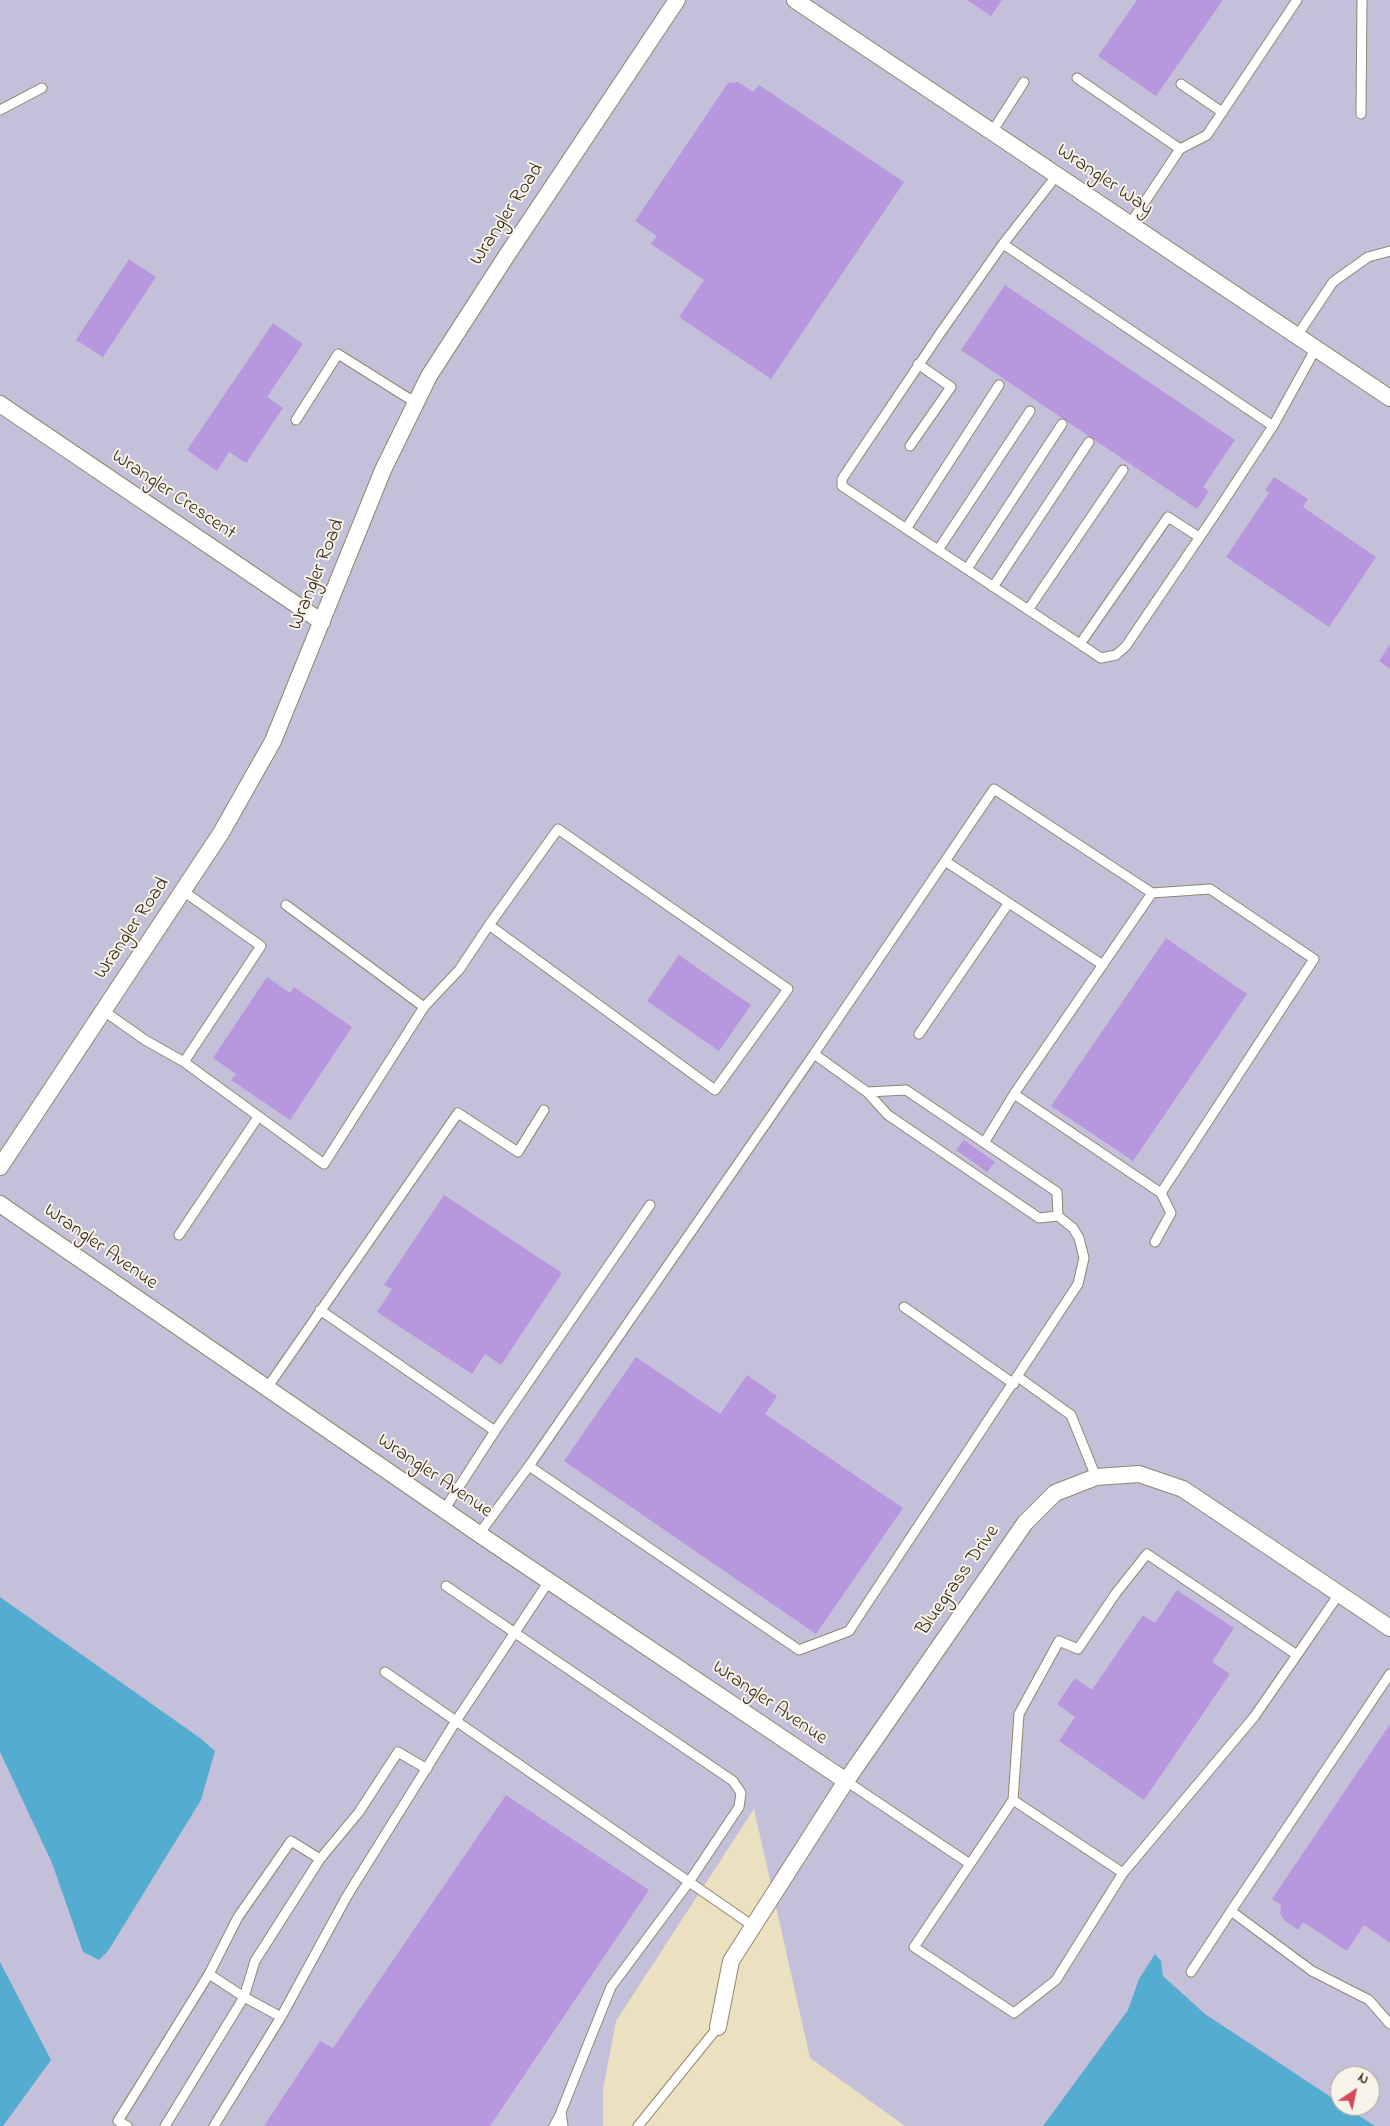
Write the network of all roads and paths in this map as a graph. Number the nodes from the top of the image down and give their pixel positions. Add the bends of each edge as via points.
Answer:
1 (677, 0) edge
2 (795, 0) edge
3 (1296, 0) edge
4 (1362, 0) edge
5 (1077, 78) dead end
6 (1024, 82) dead end
7 (1181, 84) dead end
8 (42, 88) dead end
9 (0, 110) edge
10 (1222, 112) junction
11 (1361, 114) dead end
12 (992, 132) junction
13 (1180, 150) junction
14 (1057, 175) junction
15 (1130, 224) junction
16 (1004, 244) junction
17 (1390, 251) edge
18 (1297, 336) junction
19 (1316, 348) junction
20 (918, 364) junction
21 (999, 385) dead end
22 (1390, 398) edge
23 (416, 403) junction
24 (1, 406) edge
25 (1030, 411) dead end
26 (296, 420) dead end
27 (1062, 424) dead end
28 (1273, 426) junction
29 (1089, 442) dead end
30 (910, 446) dead end
31 (1122, 470) dead end
32 (906, 529) junction
33 (1199, 537) junction
34 (938, 550) junction
35 (967, 569) junction
36 (993, 587) junction
37 (1028, 610) junction
38 (322, 622) junction
39 (1080, 644) junction
40 (945, 861) junction
41 (183, 891) junction
42 (1152, 893) junction
43 (1008, 904) junction
44 (286, 905) dead end
45 (489, 925) junction
46 (1103, 965) junction
47 (424, 1006) junction
48 (104, 1011) junction
49 (919, 1034) dead end
50 (814, 1054) junction
51 (184, 1062) junction
52 (867, 1092) junction
53 (1014, 1094) junction
54 (544, 1110) dead end
55 (258, 1117) junction
56 (984, 1143) junction
57 (0, 1167) edge
58 (1162, 1193) junction
59 (0, 1204) edge
60 (650, 1205) dead end
61 (1058, 1216) junction
62 (179, 1235) dead end
63 (1155, 1242) dead end
64 (904, 1308) dead end
65 (320, 1310) junction
66 (1016, 1380) junction
67 (267, 1388) junction
68 (495, 1431) junction
69 (529, 1466) junction
70 (1096, 1477) junction
71 (444, 1510) junction
72 (479, 1534) junction
73 (549, 1581) junction
74 (446, 1586) dead end
75 (1339, 1594) junction
76 (1390, 1628) edge
77 (515, 1633) junction
78 (1297, 1655) junction
79 (385, 1672) dead end
80 (1390, 1674) edge
81 (456, 1721) junction
82 (426, 1769) junction
83 (846, 1781) junction
84 (1013, 1800) junction
85 (320, 1858) junction
86 (970, 1864) junction
87 (1123, 1874) junction
88 (689, 1882) junction
89 (1231, 1911) junction
90 (753, 1926) junction
91 (1192, 1972) dead end
92 (209, 1974) junction
93 (244, 1997) junction
94 (281, 2017) junction
95 (1390, 2024) edge
96 (718, 2027) joint
97 (561, 2112) junction
98 (127, 2126) edge
99 (166, 2126) edge
100 (214, 2126) edge
101 (554, 2126) edge
102 (563, 2126) edge
103 (638, 2126) edge

1 - 23 street, Wrangler Road via 507,255 429,376
2 - 12 street, Wrangler Way
3 - 10 lane
4 - 11 lane
5 - 13 lane
6 - 12 lane
7 - 10 lane
8 - 9 lane
10 - 13 lane via 1206,135
12 - 14 street, Wrangler Way
13 - 15 lane
14 - 15 street, Wrangler Way
14 - 16 lane
15 - 18 street, Wrangler Way
16 - 20 lane
16 - 28 lane
17 - 18 lane via 1368,257 1333,282
18 - 19 street, Wrangler Way
19 - 22 street, Wrangler Way
19 - 28 lane
20 - 30 lane via 951,387
20 - 32 lane via 842,479 842,486
21 - 32 lane
23 - 26 lane via 338,354
23 - 38 street, Wrangler Road via 382,470
24 - 38 street, Wrangler Crescent
25 - 34 lane
27 - 35 lane
28 - 33 lane
29 - 36 lane
31 - 37 lane
32 - 34 lane
33 - 39 lane via 1126,646 1116,655 1101,658
33 - 39 lane via 1168,517
34 - 35 lane
35 - 36 lane
36 - 37 lane
37 - 39 lane
38 - 41 street, Wrangler Road via 273,741 221,833
40 - 42 lane via 994,789
40 - 43 lane
40 - 50 lane
41 - 48 street, Wrangler Road
41 - 51 lane via 261,946
42 - 46 lane
42 - 58 lane via 1210,889 1314,959
43 - 46 lane
43 - 49 lane
44 - 47 lane
45 - 45 lane via 715,1090 788,989 558,829
45 - 47 lane via 459,970
46 - 53 lane
47 - 55 lane via 324,1164
48 - 51 lane
48 - 57 street, Wrangler Road
50 - 52 lane
50 - 69 lane
51 - 55 lane
52 - 56 lane via 906,1090
52 - 61 lane via 888,1115 1039,1218
53 - 56 lane
53 - 58 lane
54 - 65 lane via 518,1152 458,1114
55 - 62 lane
56 - 61 lane via 1057,1192
58 - 63 lane via 1171,1213
59 - 67 street, Wrangler Avenue
60 - 68 lane
61 - 66 lane via 1079,1238 1084,1258 1081,1275
64 - 66 lane
65 - 67 lane
65 - 68 lane
66 - 69 lane via 848,1631 799,1650
66 - 70 lane via 1071,1416
67 - 71 street, Wrangler Avenue
68 - 71 lane
69 - 72 lane
70 - 75 street, Bluegrass Drive via 1139,1474 1183,1489
70 - 83 street, Bluegrass Drive via 1055,1493 1025,1523
71 - 72 street, Wrangler Avenue
72 - 73 street, Wrangler Avenue
73 - 77 lane
73 - 83 street, Wrangler Avenue
74 - 77 lane
75 - 76 street, Bluegrass Drive
75 - 78 lane
77 - 81 lane
77 - 88 lane via 734,1781 741,1793 739,1808
78 - 84 lane via 1147,1554 1116,1592 1078,1649 1059,1642 1023,1706 1019,1714
78 - 87 lane via 1254,1717
79 - 81 lane
80 - 89 lane
81 - 82 lane
81 - 88 lane
82 - 85 lane via 398,1752 359,1812
82 - 94 lane via 347,1896
83 - 86 lane
83 - 90 street, Bluegrass Drive
84 - 86 lane
84 - 87 lane
85 - 92 lane via 292,1841 238,1918
85 - 93 lane via 255,1961
86 - 87 lane via 914,1947 1014,2013 1056,1980
88 - 90 lane
88 - 97 lane via 611,1987
89 - 91 lane
89 - 95 lane via 1312,1971 1369,2000
90 - 96 street, Bluegrass Drive via 730,1961
92 - 93 lane
92 - 98 lane via 118,2120
93 - 94 lane
93 - 99 lane
94 - 100 lane
96 - 103 lane
97 - 101 lane
97 - 102 lane

